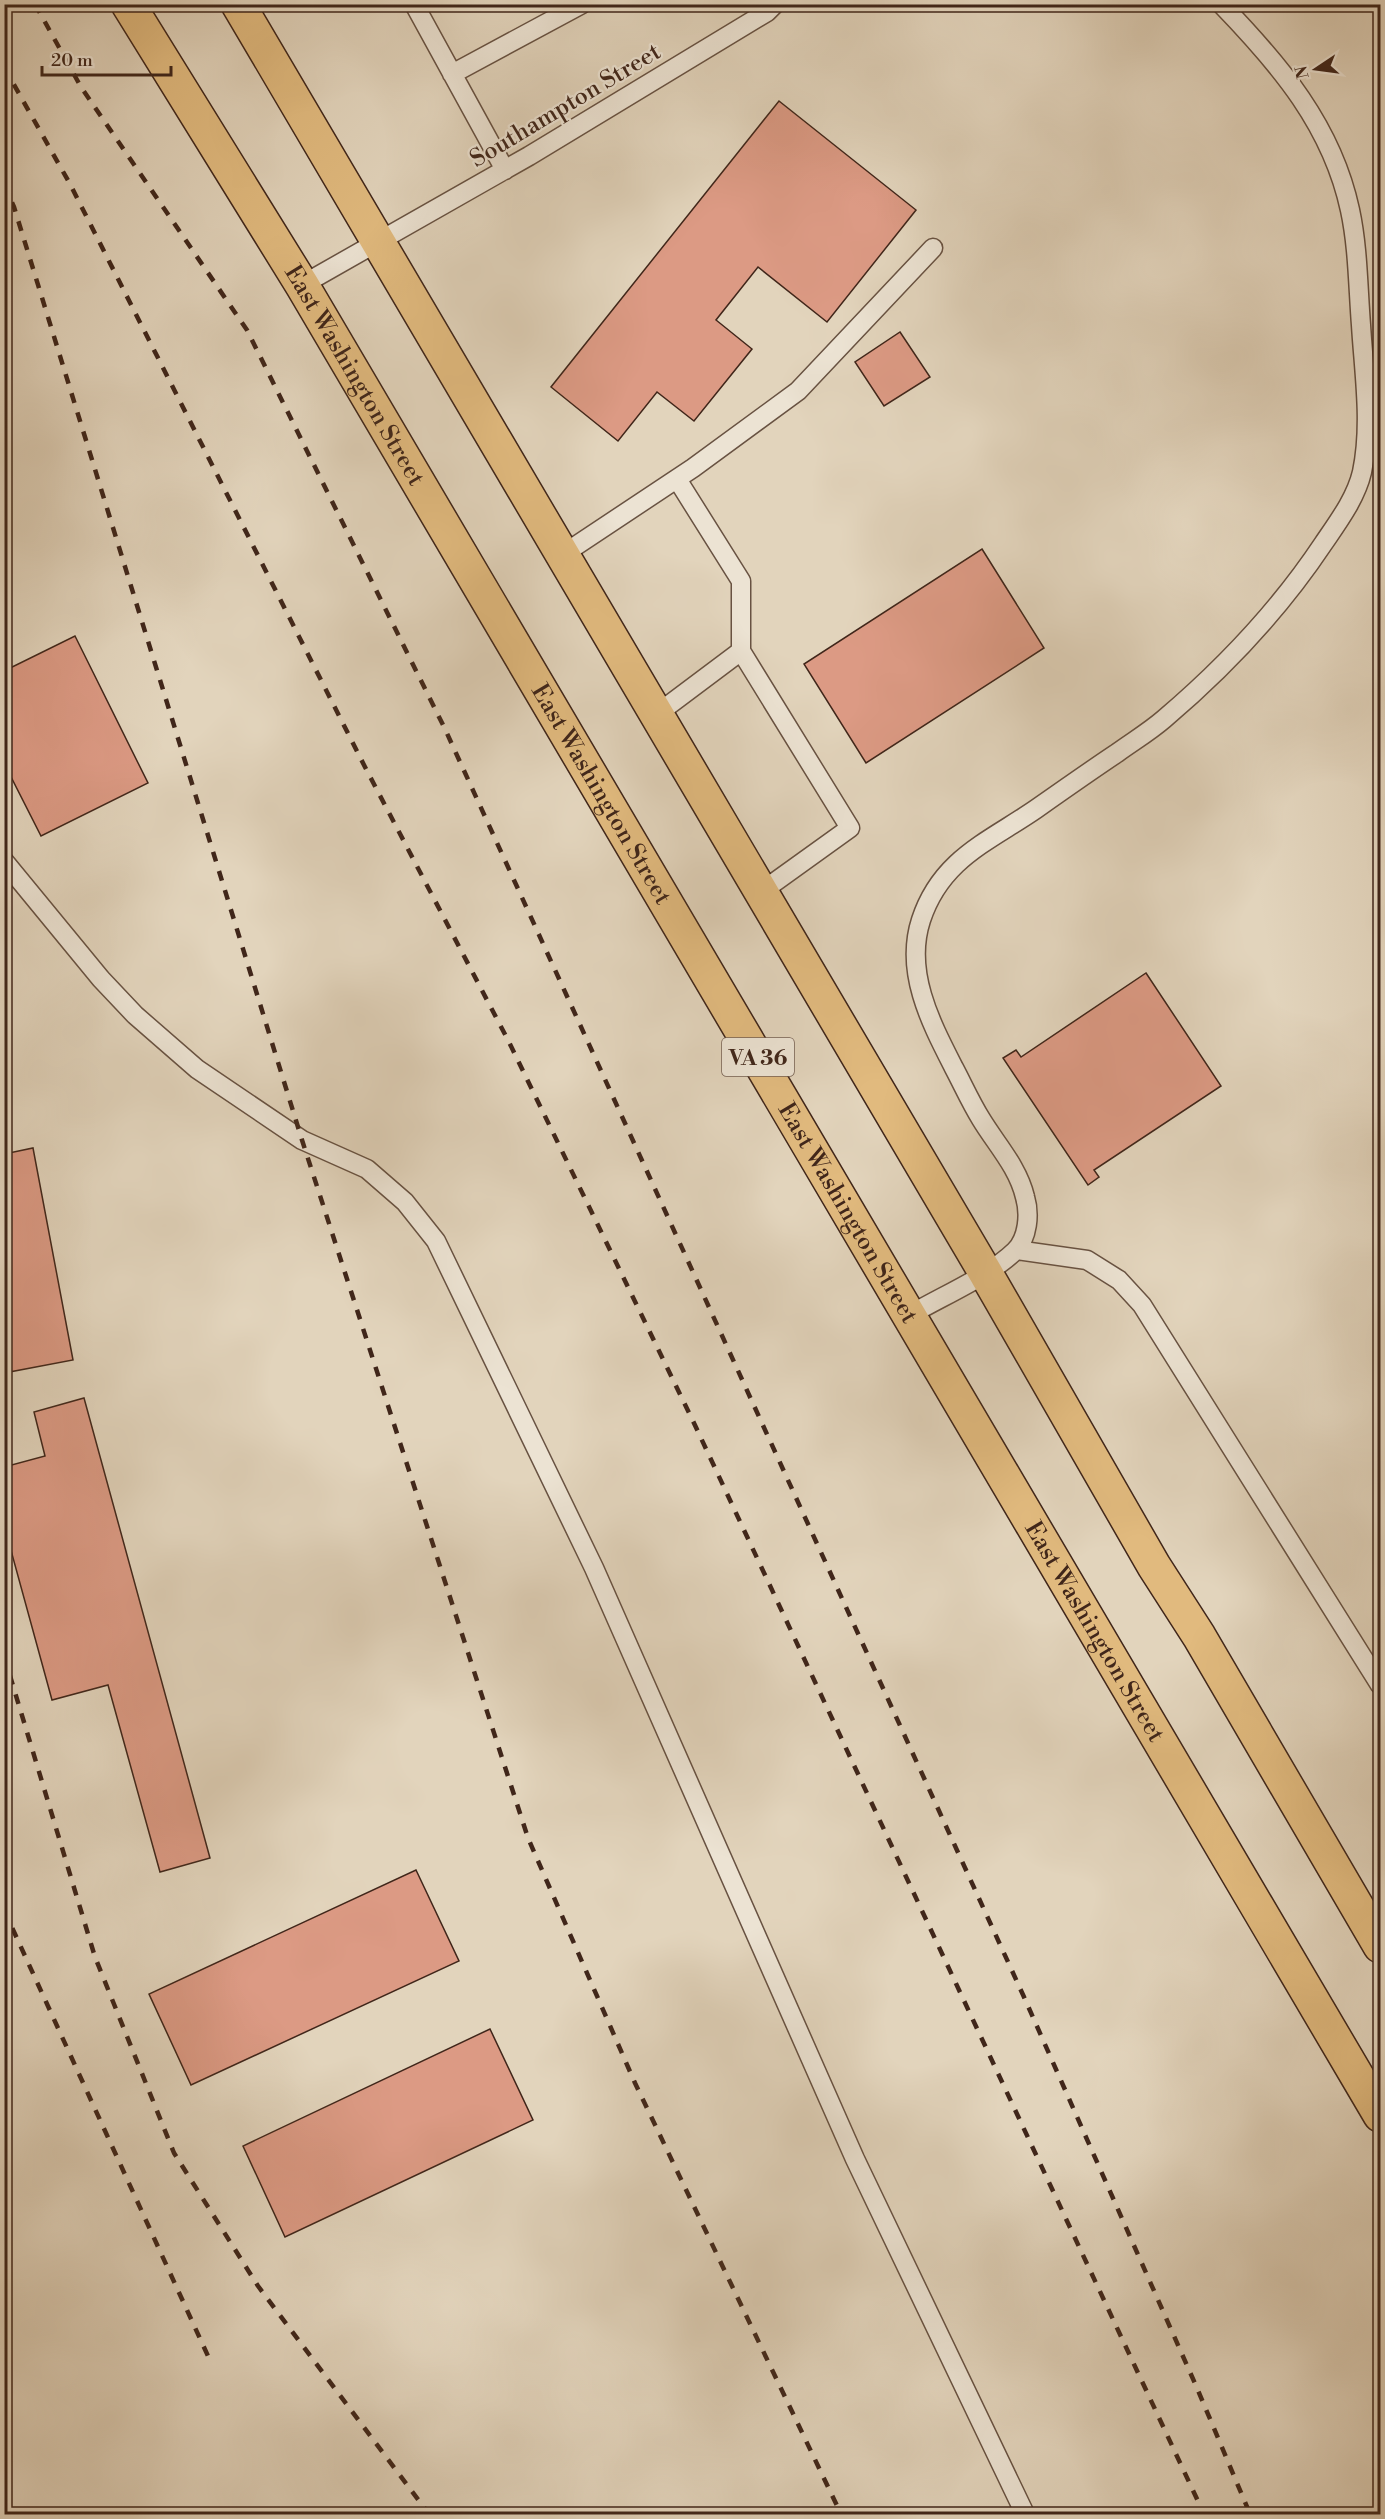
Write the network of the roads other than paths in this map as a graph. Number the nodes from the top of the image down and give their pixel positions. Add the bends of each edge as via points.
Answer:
1 (128, 4) edge
2 (238, 4) edge
3 (414, 4) edge
4 (582, 4) edge
5 (775, 4) edge
6 (1221, 4) edge
7 (452, 74) junction
8 (505, 170) junction
9 (378, 242) junction
10 (933, 248) dead end
11 (302, 285) junction
12 (677, 479) junction
13 (562, 555) junction
14 (741, 651) junction
15 (657, 714) junction
16 (4, 861) edge
17 (761, 892) junction
18 (1016, 1250) junction
19 (985, 1272) junction
20 (910, 1315) junction
21 (1380, 1684) edge
22 (1380, 1946) edge
23 (1380, 2115) edge
24 (1025, 2514) edge

1 - 11 highway, East Washington Street / VA 36
2 - 9 highway
3 - 7 lane
4 - 7 lane
5 - 8 lane, Southampton Street
6 - 18 lane via 1271,55 1302,99 1335,160 1350,212 1358,283 1368,430 1361,476 1347,509 1299,581 1243,646 1162,722 965,854 935,888 920,922 916,960 921,997 979,1117 1012,1166 1025,1195 1028,1214
7 - 8 lane
8 - 9 lane, Southampton Street
9 - 11 lane, Southampton Street
9 - 13 highway
10 - 12 lane via 798,391
11 - 20 highway, East Washington Street / VA 36
12 - 13 lane
12 - 14 lane via 741,581
13 - 15 highway
14 - 15 lane
14 - 17 lane via 850,828
15 - 17 highway
16 - 24 lane via 135,1015 197,1069 302,1140 367,1169 405,1202 436,1241 594,1568 855,2158
17 - 19 highway
18 - 19 lane
18 - 21 lane via 1087,1260 1119,1280 1142,1305
19 - 20 lane
19 - 22 highway
20 - 23 highway, East Washington Street / VA 36

